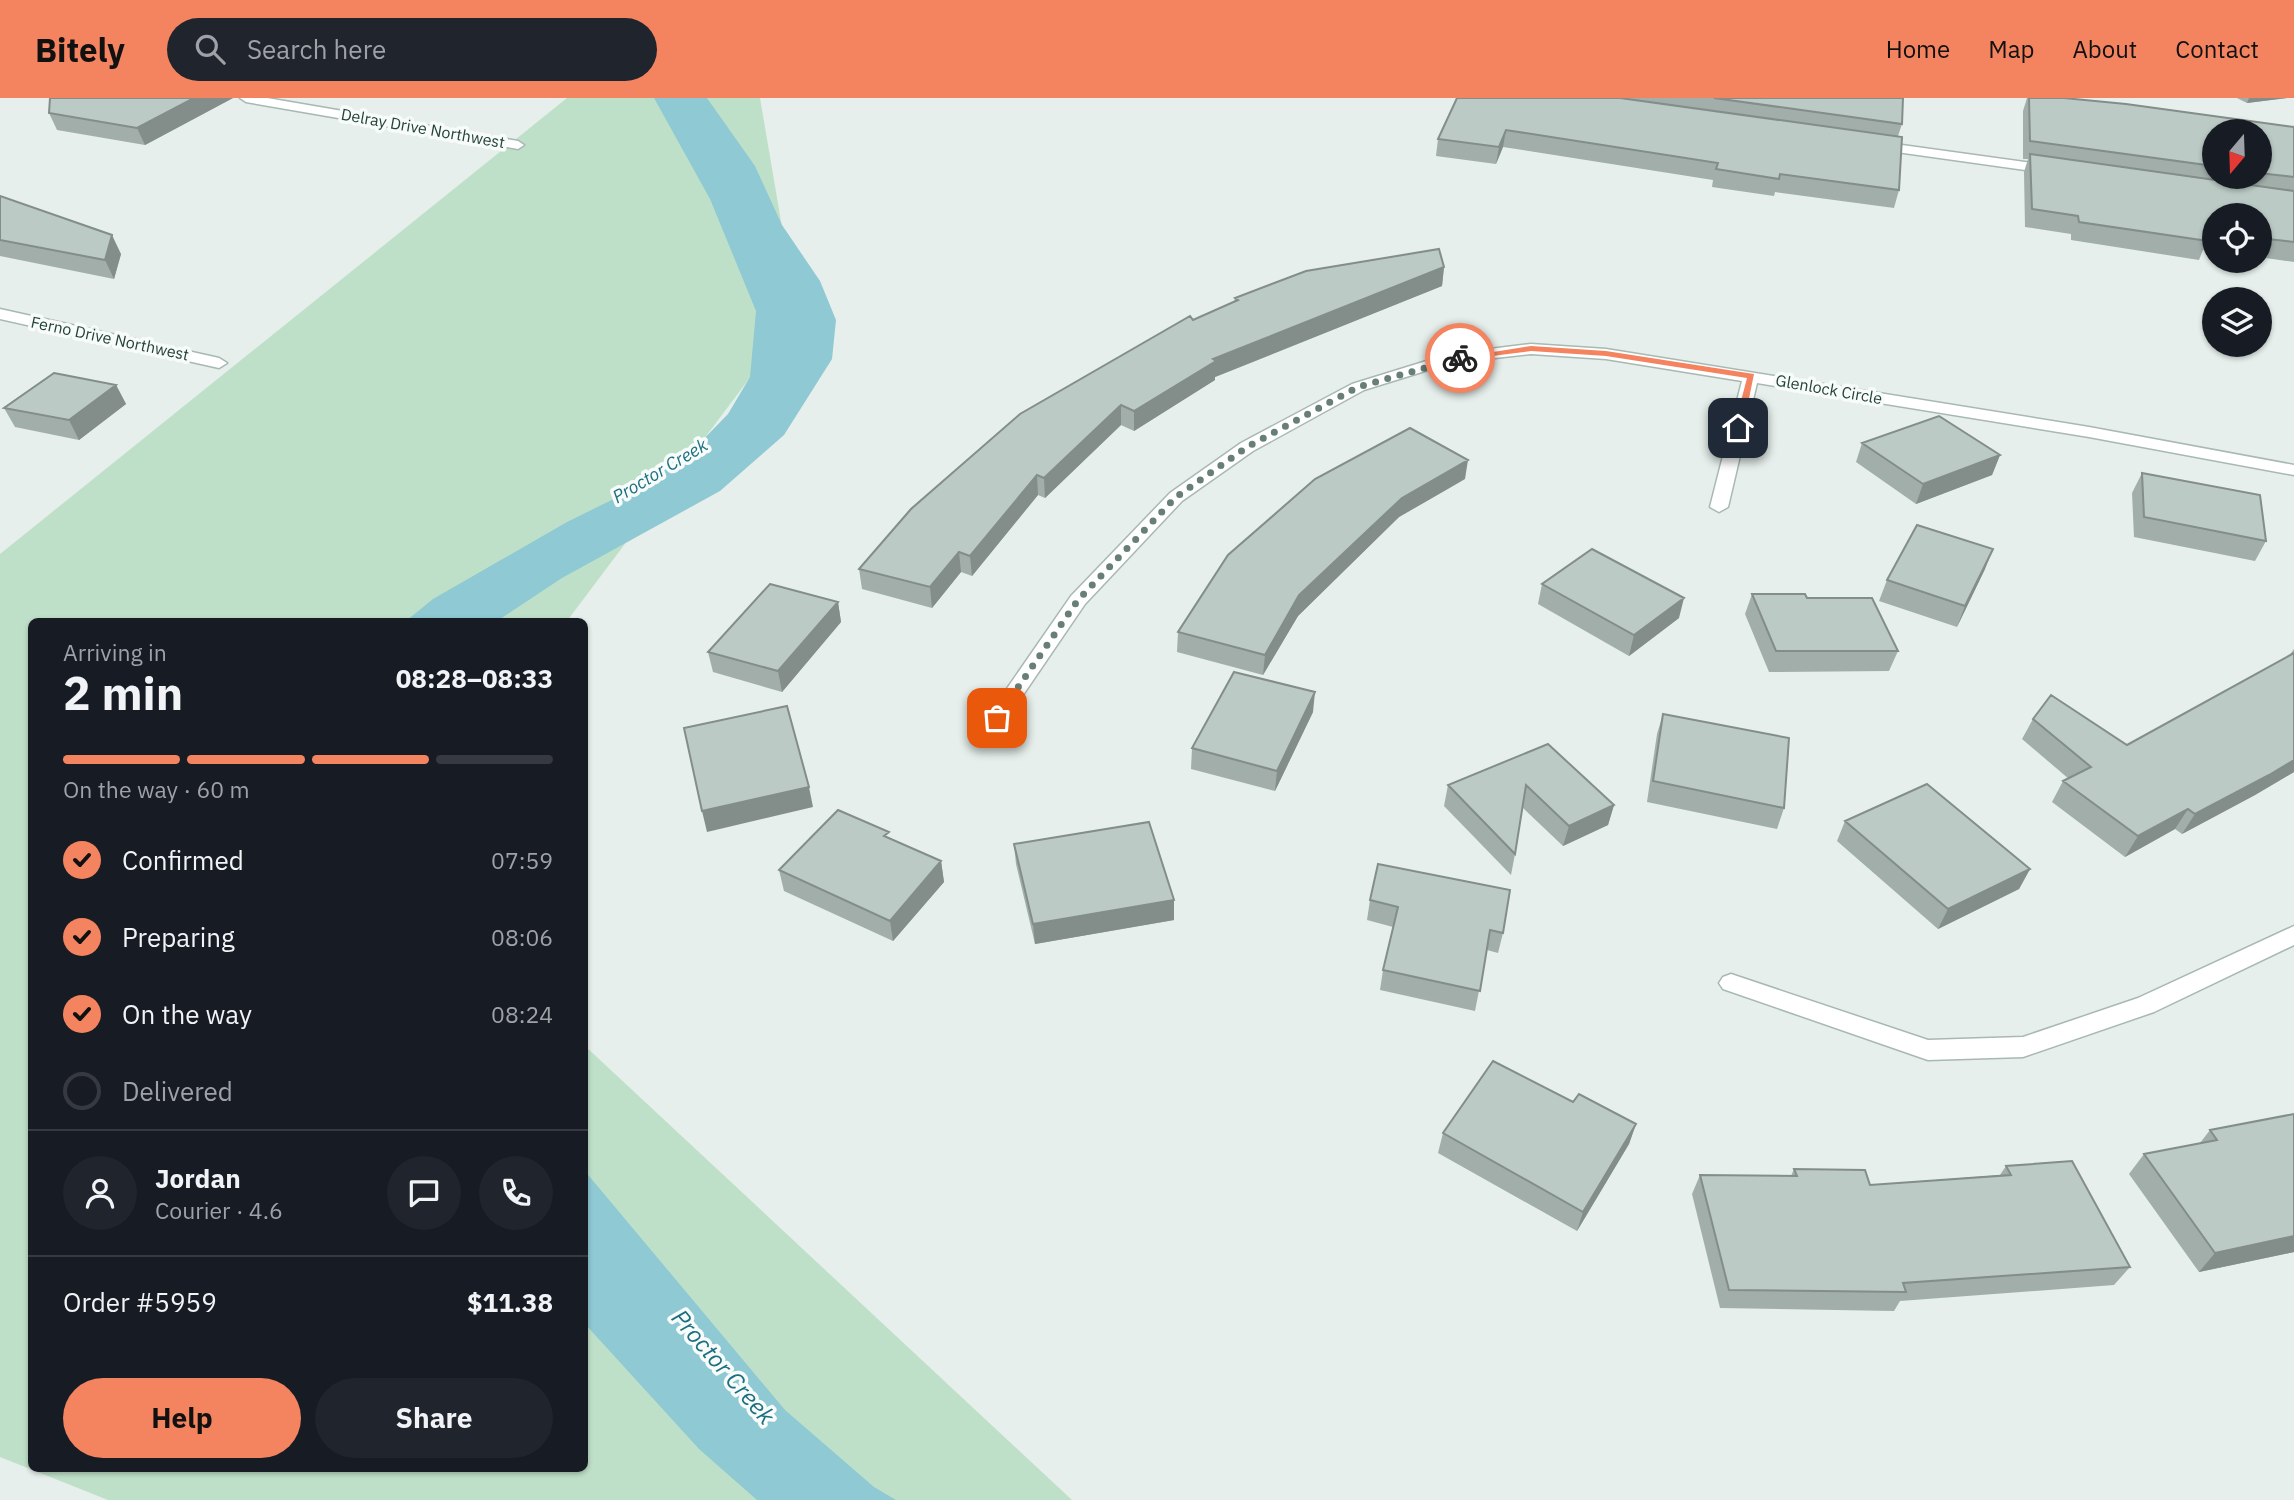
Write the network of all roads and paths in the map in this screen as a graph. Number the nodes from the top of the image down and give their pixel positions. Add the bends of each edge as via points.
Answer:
1 (246, 98) edge
2 (1857, 142) edge
3 (518, 145) dead end
4 (2062, 171) edge
5 (0, 314) edge
6 (219, 363) dead end
7 (1751, 376) junction
8 (2294, 470) edge
9 (1719, 507) dead end
10 (997, 718) dead end
11 (2294, 935) edge
12 (1731, 983) dead end

1 - 3 street, Delray Drive Northwest
2 - 4 street
5 - 6 street, Ferno Drive Northwest
7 - 8 street, Glenlock Circle
7 - 9 street
7 - 10 street, Glenlock Circle via 1606,354 1531,349 1449,359 1358,387 1247,447 1176,497 1078,600
11 - 12 street via 2146,1005 2023,1047 1928,1050

